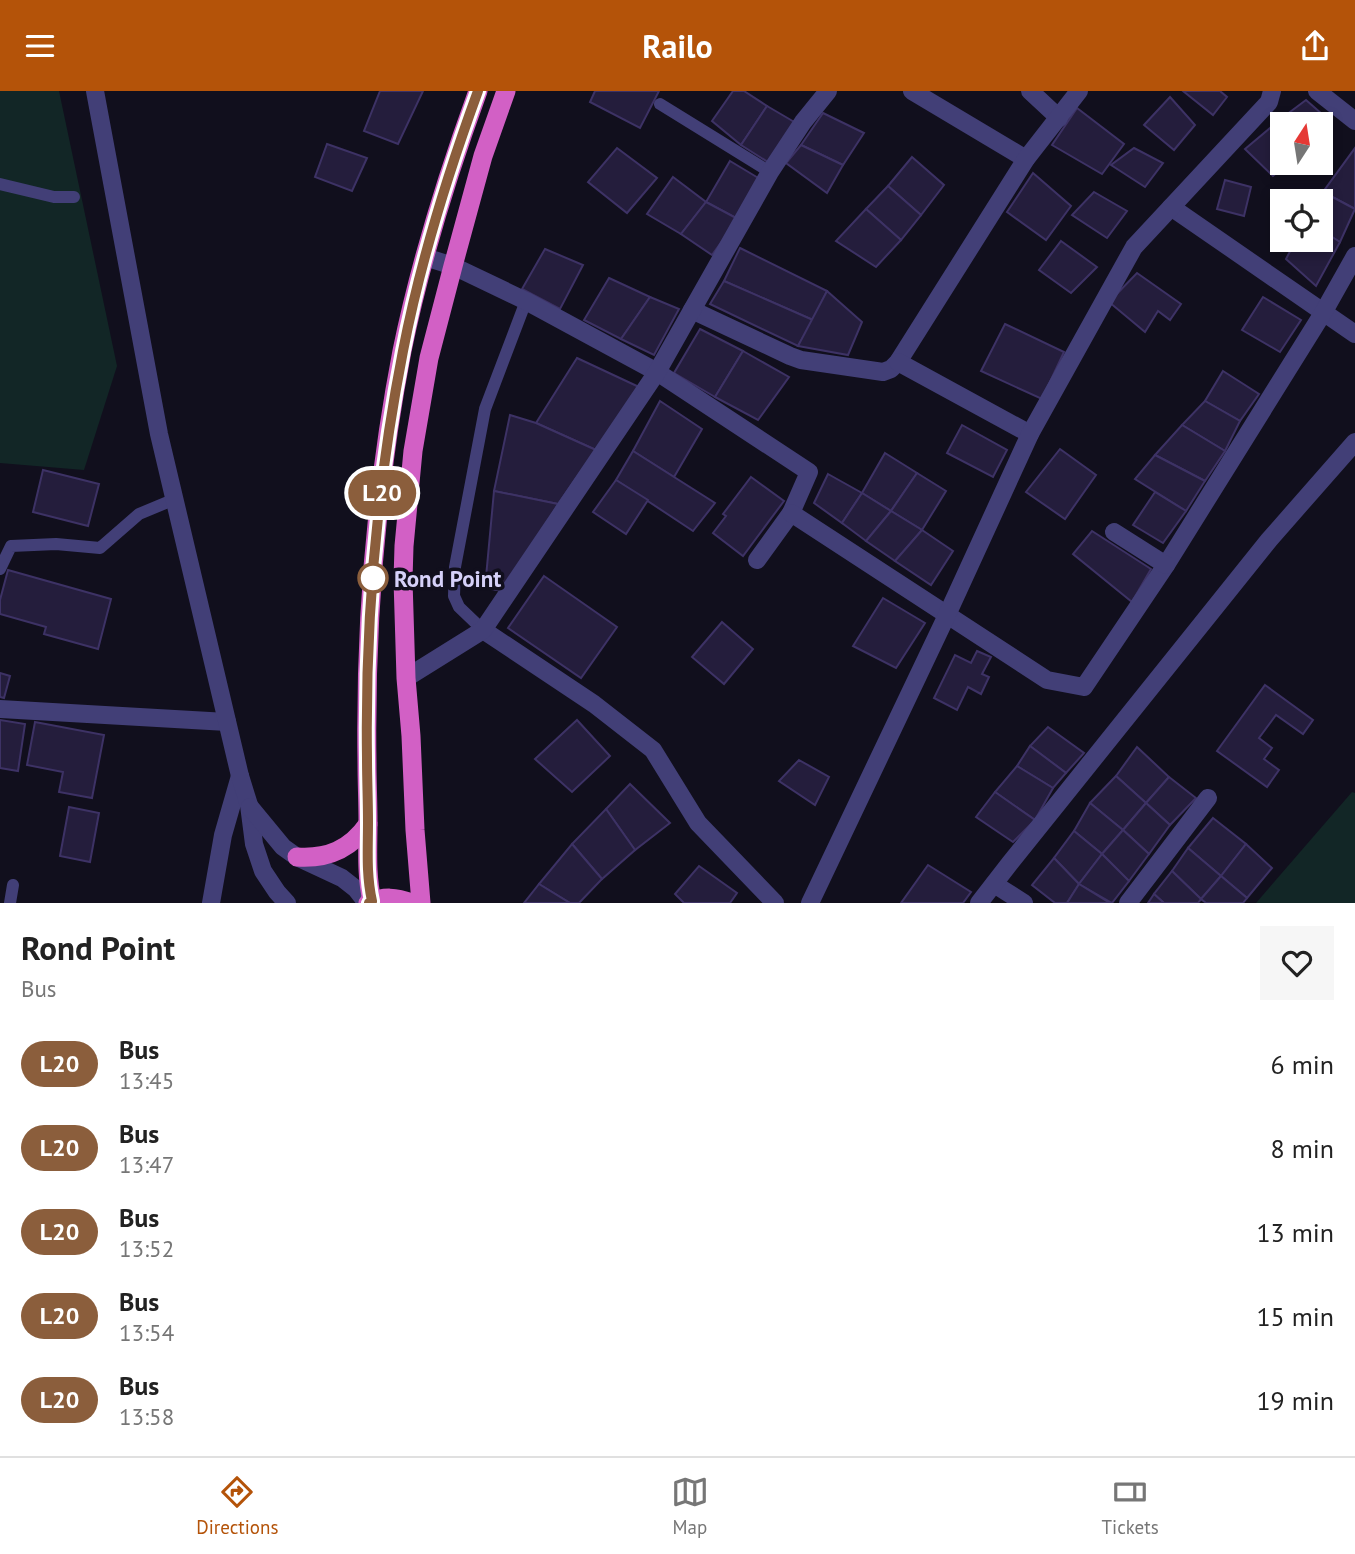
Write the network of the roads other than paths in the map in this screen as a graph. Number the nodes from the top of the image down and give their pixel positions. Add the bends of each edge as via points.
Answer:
1 (95, 91) edge
2 (478, 91) edge
3 (506, 91) edge
4 (828, 91) edge
5 (912, 91) edge
6 (1030, 91) edge
7 (1079, 91) edge
8 (1272, 91) edge
9 (1317, 91) edge
10 (660, 104) dead end
11 (1059, 118) junction
12 (1355, 121) edge
13 (1026, 159) junction
14 (770, 172) junction
15 (0, 184) edge
16 (74, 197) dead end
17 (1171, 207) junction
18 (1355, 256) edge
19 (425, 257) junction
20 (453, 266) junction
21 (526, 301) junction
22 (692, 310) junction
23 (1323, 313) junction
24 (1355, 334) edge
25 (898, 362) junction
26 (657, 372) junction
27 (1030, 434) junction
28 (1355, 442) edge
29 (175, 499) junction
30 (790, 513) junction
31 (1114, 532) dead end
32 (757, 560) dead end
33 (1166, 565) junction
34 (0, 569) edge
35 (947, 615) junction
36 (482, 630) junction
37 (406, 678) junction
38 (0, 709) edge
39 (227, 722) junction
40 (240, 776) junction
41 (1208, 798) dead end
42 (249, 806) junction
43 (368, 824) junction
44 (296, 857) junction
45 (994, 884) junction
46 (13, 885) dead end
47 (369, 902) edge
48 (10, 903) edge
49 (211, 903) edge
50 (287, 903) edge
51 (412, 903) edge
52 (421, 903) edge
53 (775, 903) edge
54 (810, 903) edge
55 (979, 903) edge
56 (1024, 903) edge
57 (1128, 903) edge

1 - 29 street
2 - 19 highway
3 - 20 highway
4 - 14 street
5 - 13 street
6 - 11 street
7 - 11 street
8 - 17 street via 1269,101
9 - 12 street
10 - 14 lane
11 - 13 street
13 - 25 street
14 - 22 street
15 - 16 lane
17 - 23 street
17 - 27 street via 1134,247
18 - 23 street
19 - 20 street
19 - 43 highway via 403,350 376,539 369,634
20 - 21 street
20 - 37 highway via 429,358 413,451 404,546
21 - 26 street
21 - 36 lane via 485,409 455,567 458,607
22 - 25 street via 801,359 883,372
22 - 26 street
23 - 24 street
23 - 33 street
25 - 27 street
26 - 30 street via 809,472
26 - 36 street
27 - 35 street
28 - 45 street via 1269,540
29 - 34 lane via 139,514 100,548 10,546
29 - 39 street
30 - 32 street
30 - 35 street
31 - 33 street
33 - 35 street via 1084,687 1047,680
35 - 54 street
36 - 37 street
36 - 53 street via 594,704 653,750 698,823
37 - 52 highway
38 - 39 street
39 - 40 street
40 - 42 street
40 - 49 street
41 - 57 street
42 - 44 street
42 - 50 street via 263,871
43 - 44 highway via 338,852
43 - 47 highway
44 - 47 street via 342,878
45 - 55 street
45 - 56 street
46 - 48 lane
47 - 51 highway via 385,897

